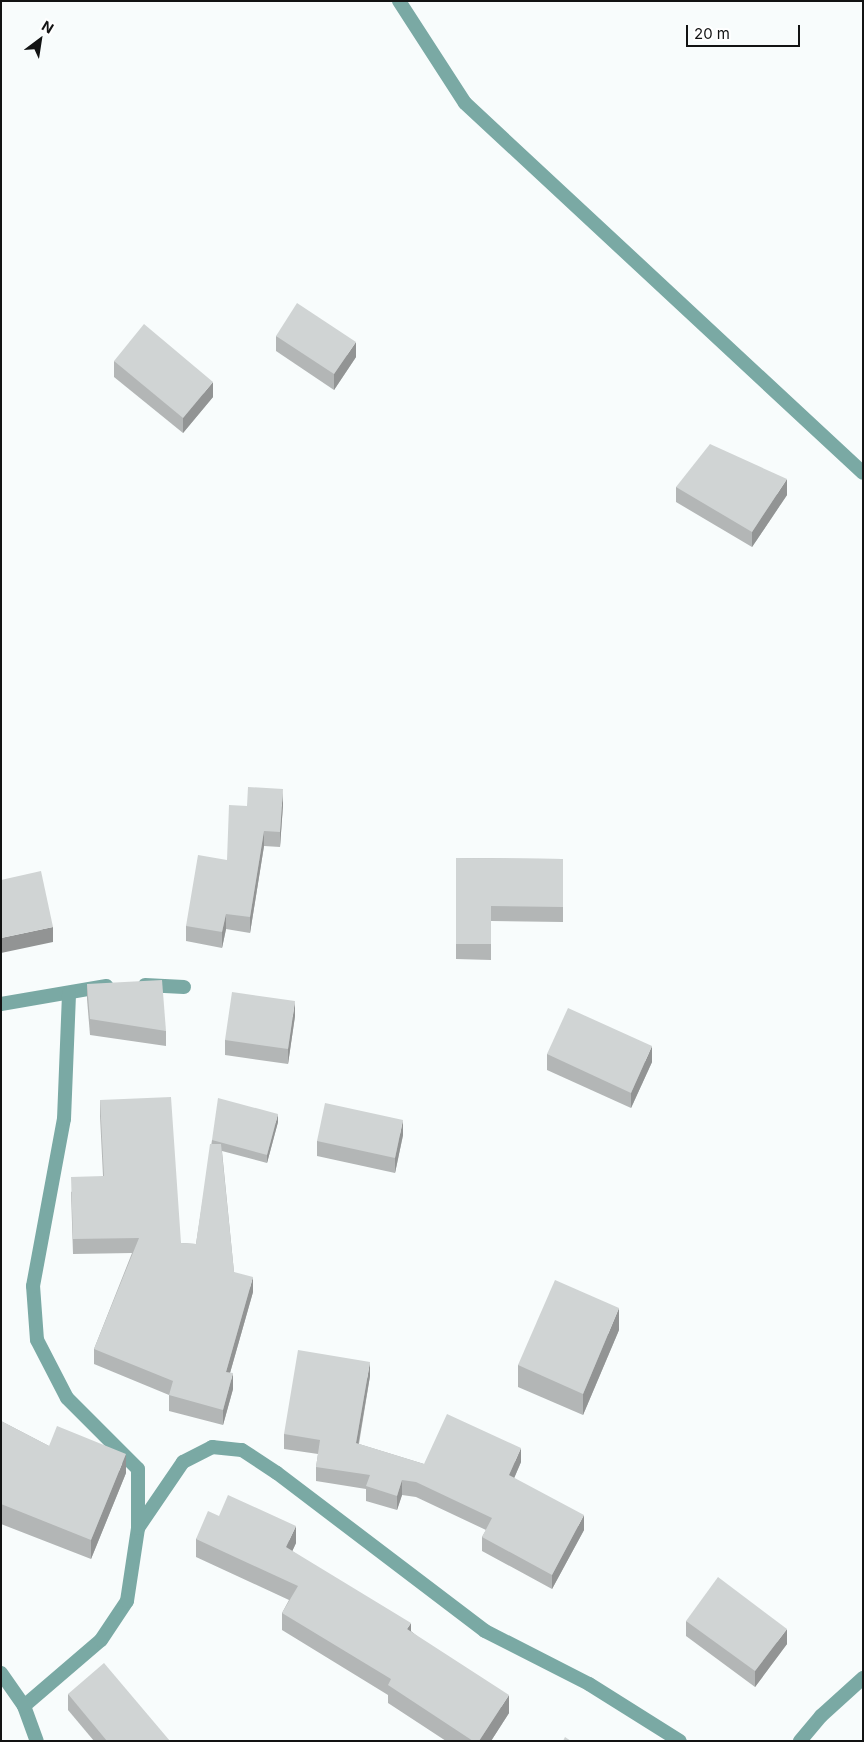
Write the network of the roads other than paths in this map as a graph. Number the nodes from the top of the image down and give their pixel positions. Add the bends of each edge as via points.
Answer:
1 (399, 1) edge
2 (863, 473) edge
3 (184, 987) dead end
4 (70, 993) junction
5 (1, 1004) edge
6 (138, 1528) junction
7 (1, 1673) edge
8 (863, 1678) edge
9 (24, 1706) junction
10 (36, 1741) edge
11 (680, 1741) edge
12 (800, 1741) edge

1 - 2 street via 465,103
3 - 4 street via 129,985
4 - 5 street
4 - 6 street via 64,1119 33,1286 37,1340 67,1398 138,1469
6 - 9 street via 127,1601 101,1640
6 - 11 street via 183,1462 212,1447 242,1450 485,1631 589,1684
7 - 9 street
8 - 12 street via 821,1716
9 - 10 street

